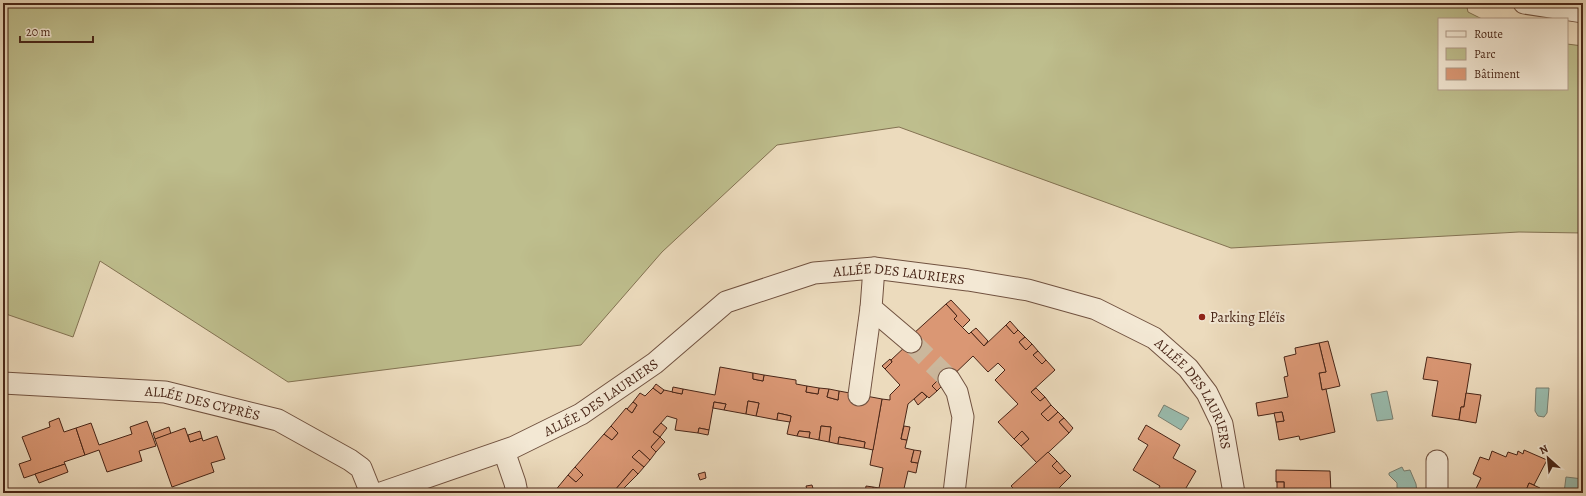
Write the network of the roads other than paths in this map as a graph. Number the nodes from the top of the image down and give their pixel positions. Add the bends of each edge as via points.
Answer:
1 (1524, 3) edge
2 (1583, 12) edge
3 (874, 268) junction
4 (871, 308) junction
5 (911, 342) tunnel mouth
6 (949, 379) tunnel mouth
7 (3, 383) edge
8 (859, 395) dead end
9 (504, 451) junction
10 (1437, 461) dead end
11 (371, 493) edge
12 (381, 493) edge
13 (517, 493) edge
14 (954, 493) edge
15 (1234, 493) edge
16 (1437, 493) edge

1 - 2 street
3 - 4 street
3 - 9 street, ALLÉE DES LAURIERS via 814,273 726,302 655,363 580,414
3 - 15 street, ALLÉE DES LAURIERS via 1028,290 1096,309 1154,338 1188,368 1207,393 1222,424
4 - 5 street
4 - 8 street
6 - 14 street via 957,392 964,417
7 - 11 street, ALLÉE DES CYPRÈS via 165,392 278,420 350,460 360,468
9 - 12 street, ALLÉE DES LAURIERS
9 - 13 street
10 - 16 street

